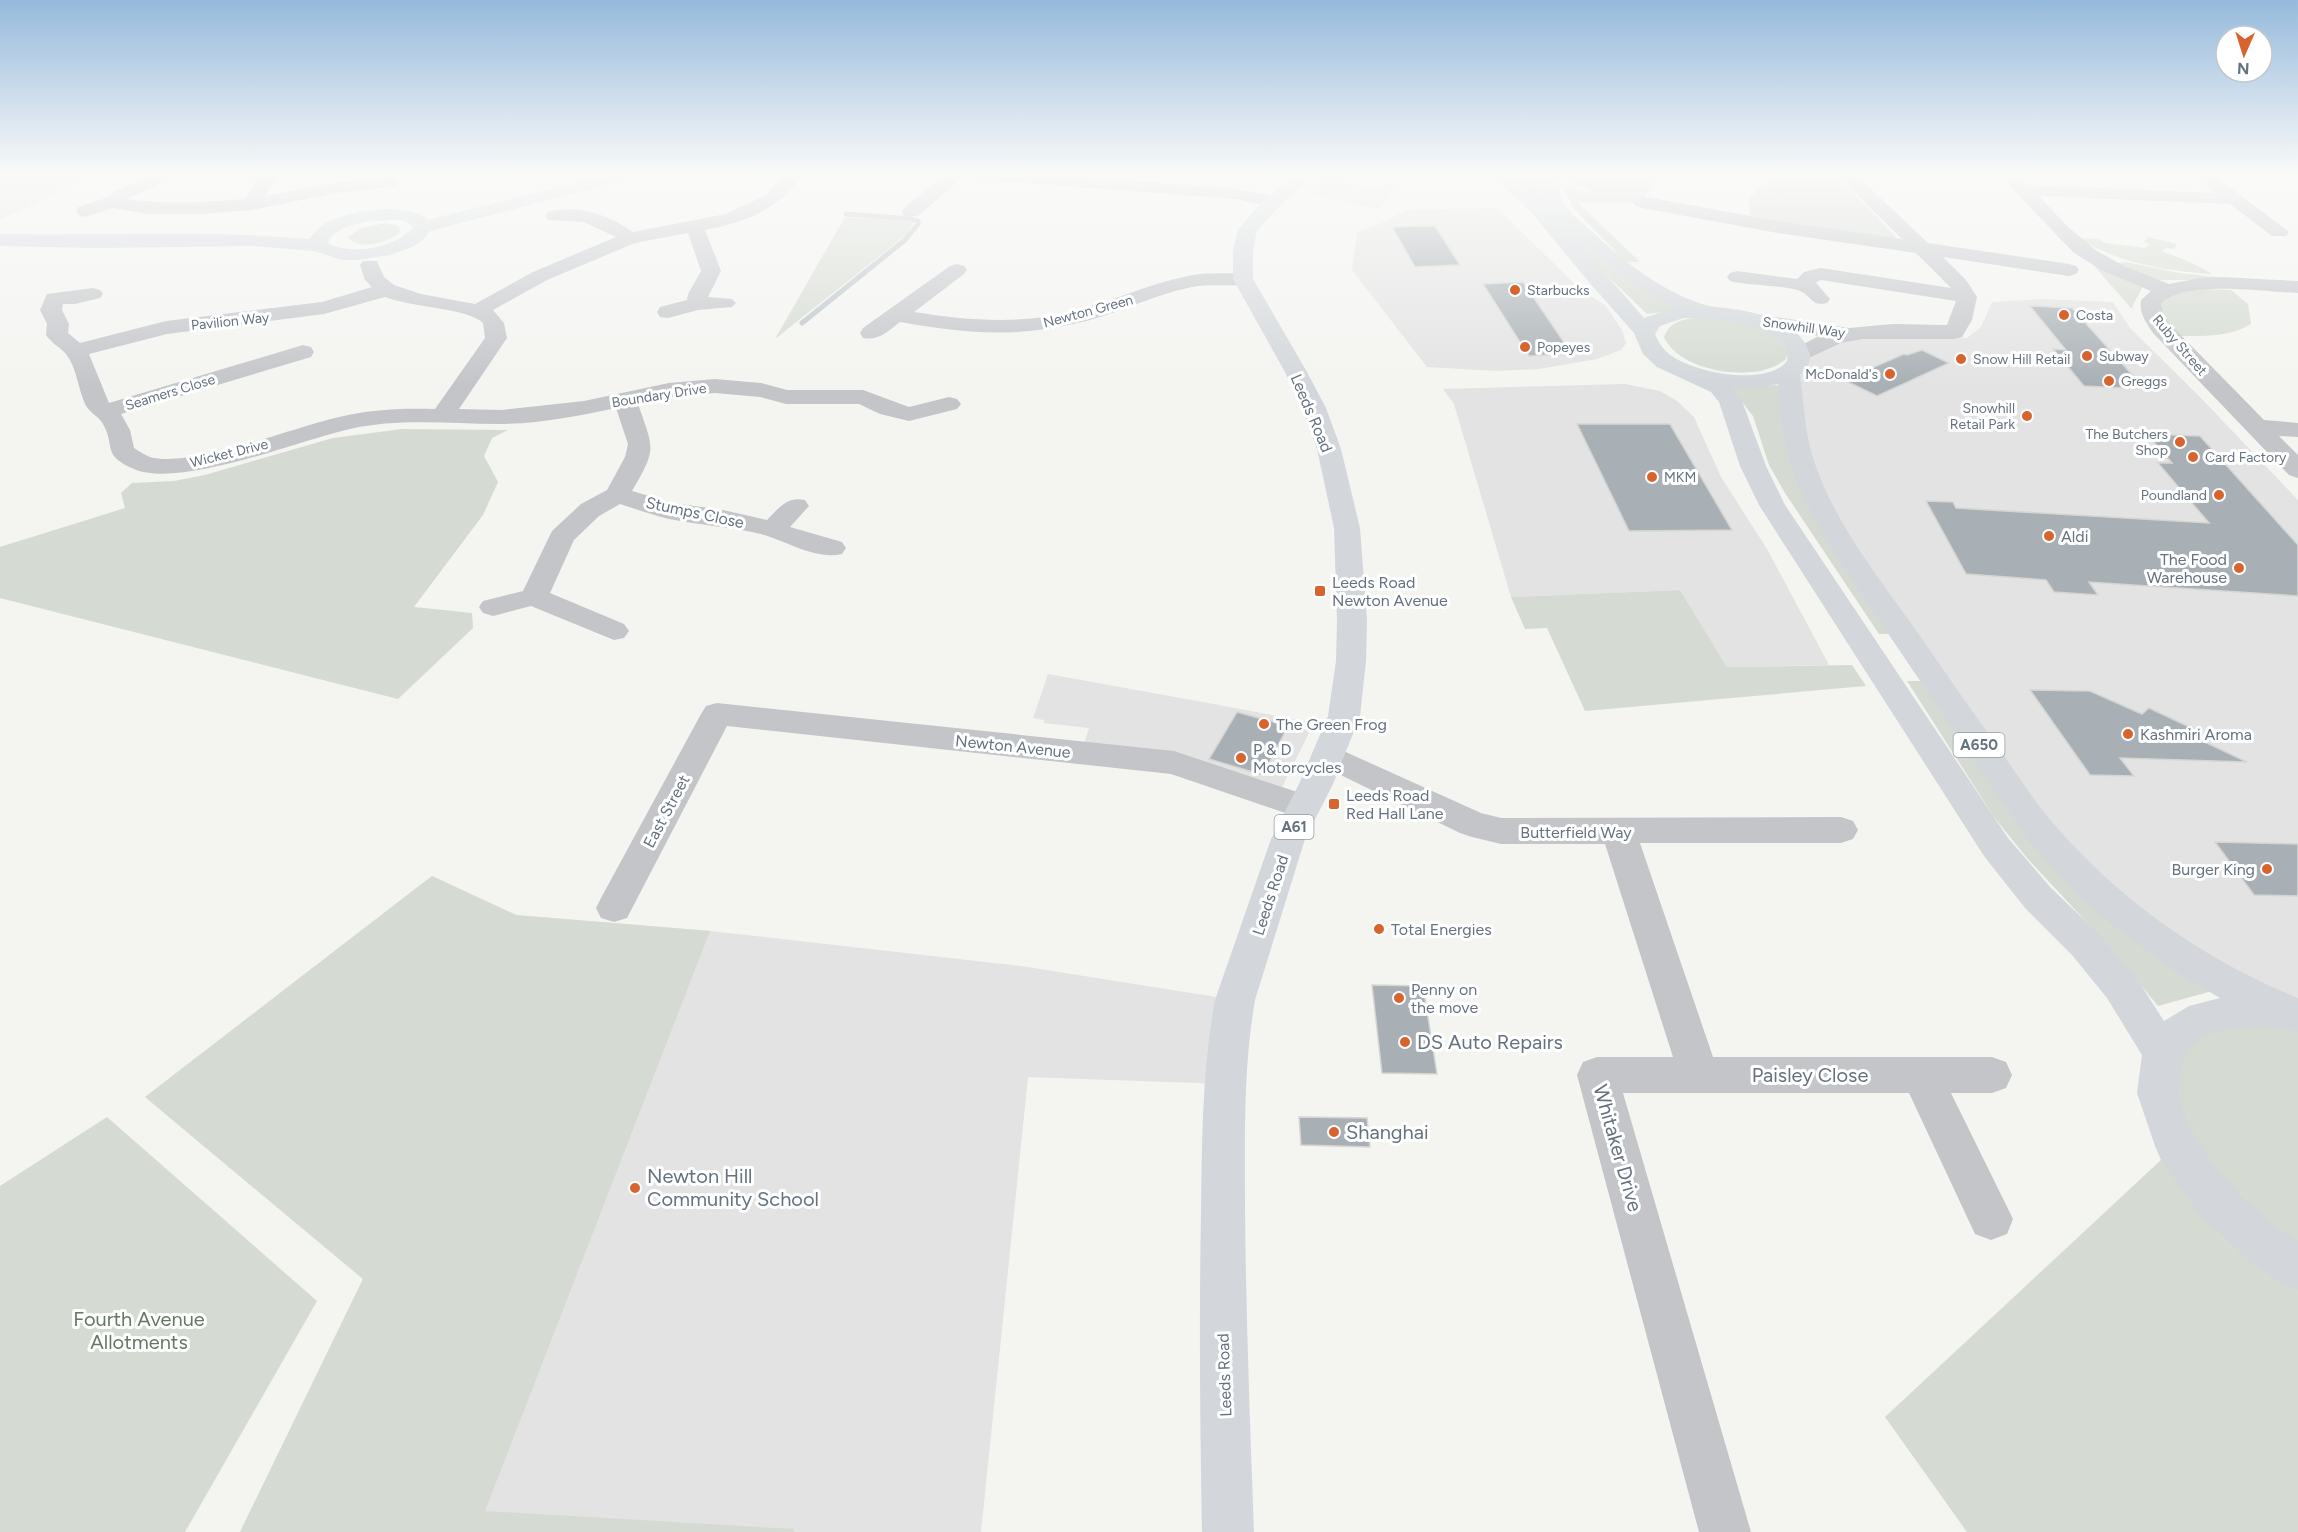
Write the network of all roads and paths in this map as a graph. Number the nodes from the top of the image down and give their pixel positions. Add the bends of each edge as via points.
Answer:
1 (291, 243) edge
2 (403, 243) edge
3 (617, 243) edge
4 (701, 243) edge
5 (1245, 243) edge
6 (1567, 243) edge
7 (1594, 243) edge
8 (1886, 243) edge
9 (1916, 243) edge
10 (2052, 243) edge
11 (2075, 243) edge
12 (319, 246) joint
13 (1922, 249) junction
14 (369, 256) junction
15 (957, 270) dead end
16 (1737, 277) dead end
17 (1243, 279) junction
18 (2298, 287) edge
19 (385, 290) junction
20 (2166, 290) junction
21 (93, 294) dead end
22 (1967, 297) junction
23 (725, 303) dead end
24 (697, 304) junction
25 (477, 311) junction
26 (668, 312) dead end
27 (1704, 312) junction
28 (895, 315) junction
29 (1754, 320) junction
30 (1645, 332) junction
31 (871, 333) dead end
32 (1855, 334) junction
33 (75, 351) junction
34 (303, 352) dead end
35 (1794, 364) junction
36 (1692, 374) junction
37 (625, 400) junction
38 (949, 404) dead end
39 (107, 411) junction
40 (443, 414) junction
41 (2256, 427) junction
42 (2298, 430) edge
43 (2298, 470) edge
44 (617, 495) junction
45 (796, 506) dead end
46 (773, 529) junction
47 (832, 548) dead end
48 (534, 597) junction
49 (493, 607) dead end
50 (614, 631) dead end
51 (717, 714) joint
52 (1328, 755) junction
53 (1303, 807) junction
54 (1841, 830) dead end
55 (1618, 832) junction
56 (614, 908) dead end
57 (2297, 1015) edge
58 (2163, 1053) junction
59 (1699, 1075) junction
60 (1992, 1075) dead end
61 (1921, 1076) junction
62 (1991, 1219) dead end
63 (2298, 1267) edge
64 (1228, 1532) edge
65 (1725, 1532) edge

1 - 12 main road
2 - 14 main road
3 - 25 street via 540,276
4 - 24 street via 711,271
5 - 17 main road
6 - 30 main road
7 - 27 main road via 1655,291
8 - 13 street
9 - 13 street
10 - 13 street via 2063,269
11 - 20 street via 2089,255
12 - 14 main road via 330,252
13 - 22 street via 1959,284
14 - 19 street via 371,272
15 - 28 street
16 - 22 street via 1814,293 1806,281 1821,274
17 - 28 street, Newton Green via 1191,281 1073,318 1034,325 971,326
17 - 52 main road, Leeds Road / A61 via 1314,408 1329,449 1347,528 1351,661 1344,716
18 - 20 street, Ruby Street via 2202,285
19 - 25 street
19 - 33 street, Pavilion Way via 324,308 166,328
20 - 41 street, Ruby Street via 2151,300 2152,317
21 - 33 street, Wicket Drive via 46,297 58,324 57,335
22 - 32 street, Snowhill Way via 1962,321 1954,332
23 - 24 street
24 - 26 street
25 - 40 street via 495,324 496,338
27 - 29 main road
27 - 30 main road via 1660,318
28 - 31 street
29 - 32 street, Snowhill Way
29 - 35 main road via 1791,340
30 - 36 main road via 1645,342 1658,357
32 - 35 street, Snowhill Way via 1836,337
33 - 39 street, Wicket Drive via 97,405
34 - 39 street, Seamers Close via 228,368
35 - 36 main road via 1776,378 1745,382
35 - 57 main road, A650 via 1796,442 1807,476 1830,520 1943,694 2040,831 2128,919 2179,956 2237,989
36 - 58 main road, A650 via 1719,387 1730,401 1753,466 1772,505 1996,847 2121,987
37 - 38 street, Boundary Drive via 669,390 715,386 761,390 786,397 862,397 888,409 903,423
37 - 40 street, Boundary Drive via 501,417
37 - 44 street via 640,444 638,457
39 - 40 street, Wicket Drive via 119,428 122,451 143,464 167,466 205,462 348,422 391,415
41 - 42 street
41 - 43 street, Ruby Street
44 - 46 street, Stumps Close via 670,511
44 - 48 street via 590,510 561,537
45 - 46 street
46 - 47 street, Stumps Close
48 - 49 street
48 - 50 street
51 - 53 street, Newton Avenue via 1174,764
51 - 56 street, East Street
52 - 53 main road, Leeds Road / A61
52 - 55 street, Butterfield Way via 1472,824 1501,831
53 - 64 main road, Leeds Road / A61 via 1288,839 1235,1000 1224,1084 1222,1341
54 - 55 street, Butterfield Way
55 - 59 street
57 - 58 main road via 2244,1010 2203,1018 2179,1032
58 - 63 main road via 2158,1093 2176,1146 2215,1199 2267,1247
59 - 61 street, Paisley Close
59 - 65 street, Whitaker Drive via 1597,1075
60 - 61 street, Paisley Close
61 - 62 street

